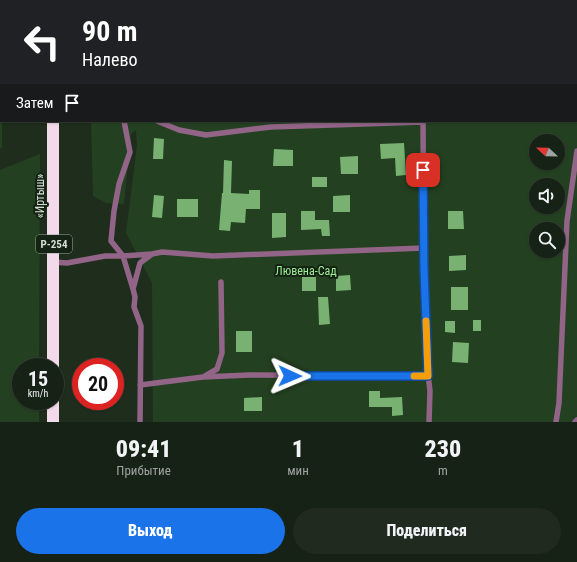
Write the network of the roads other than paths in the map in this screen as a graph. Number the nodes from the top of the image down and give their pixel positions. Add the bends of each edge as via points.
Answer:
1 (54, 122) edge
2 (124, 122) edge
3 (159, 122) edge
4 (423, 122) edge
5 (577, 151) edge
6 (424, 248) junction
7 (152, 254) junction
8 (123, 256) junction
9 (54, 262) junction
10 (221, 282) dead end
11 (133, 289) junction
12 (53, 358) edge
13 (428, 376) junction
14 (203, 377) junction
15 (140, 386) junction
16 (53, 410) edge
17 (577, 420) edge
18 (53, 422) edge
19 (140, 422) edge
20 (429, 422) edge
21 (556, 422) edge
22 (575, 422) edge

1 - 9 highway, «Иртыш» / Р-254
2 - 8 lane via 130,152 119,184 112,241
3 - 4 lane via 179,130 206,135 271,127
4 - 6 lane
5 - 21 lane via 567,221
6 - 7 lane via 213,256 162,252
6 - 13 lane
7 - 8 lane
7 - 11 lane via 140,263
8 - 9 lane via 105,256 67,263
8 - 11 lane
9 - 12 highway, «Иртыш» / Р-254
10 - 14 lane via 222,353 217,369
11 - 15 lane via 134,307 141,326
13 - 14 lane
13 - 20 lane
14 - 15 lane
15 - 19 lane
16 - 18 highway
17 - 22 lane

